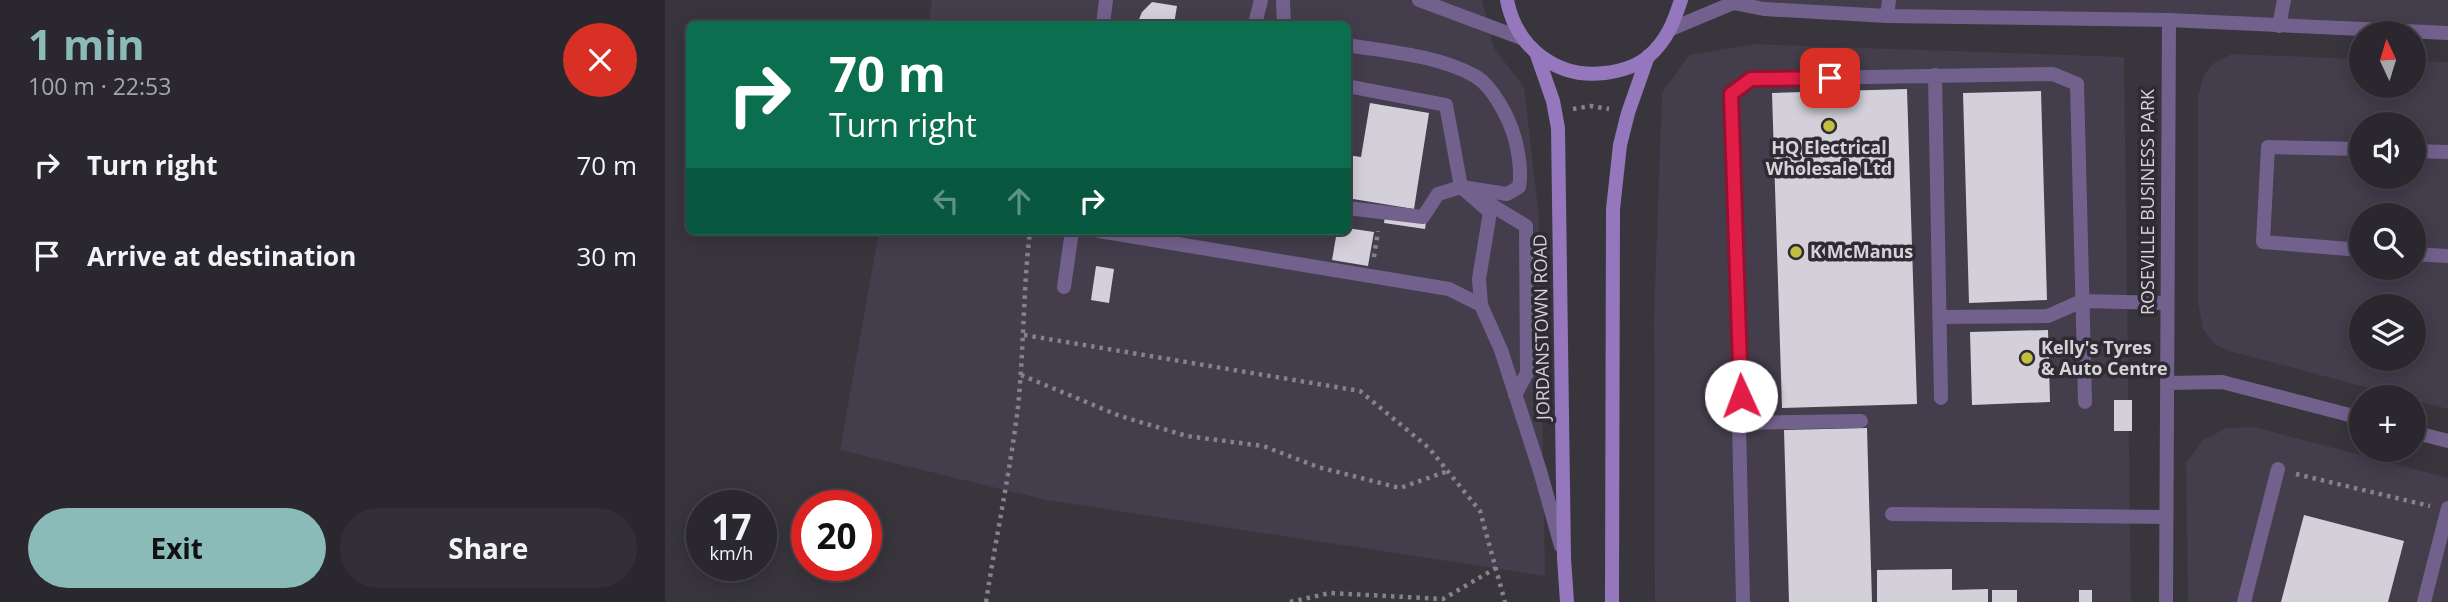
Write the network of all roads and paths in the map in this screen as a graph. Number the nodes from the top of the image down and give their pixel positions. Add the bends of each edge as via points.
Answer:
1 (1106, 0) edge
2 (1261, 0) edge
3 (1283, 0) edge
4 (1419, 0) edge
5 (1507, 0) edge
6 (1681, 0) edge
7 (1889, 0) edge
8 (2284, 0) edge
9 (1731, 1) edge
10 (1887, 16) junction
11 (2169, 20) junction
12 (1103, 21) edge
13 (1256, 21) edge
14 (1284, 21) edge
15 (2279, 26) junction
16 (1671, 29) junction
17 (2448, 33) edge
18 (1521, 38) junction
19 (1351, 46) edge
20 (1537, 55) junction
21 (1649, 56) junction
22 (1935, 75) junction
23 (1351, 87) edge
24 (1555, 112) junction
25 (1628, 113) junction
26 (2349, 149) edge
27 (2426, 151) edge
28 (2448, 152) edge
29 (1461, 187) junction
30 (1351, 209) edge
31 (1381, 213) junction
32 (1029, 235) edge
33 (1071, 235) edge
34 (1138, 235) edge
35 (2349, 249) edge
36 (2426, 255) edge
37 (2448, 256) edge
38 (1371, 276) junction
39 (1064, 287) dead end
40 (2082, 301) junction
41 (2167, 303) junction
42 (1481, 305) junction
43 (1939, 317) junction
44 (1024, 335) junction
45 (1021, 375) junction
46 (2167, 383) junction
47 (1515, 395) junction
48 (1741, 396) dead end
49 (1941, 398) dead end
50 (2085, 402) dead end
51 (2349, 415) edge
52 (1861, 421) dead end
53 (2426, 435) edge
54 (2448, 441) edge
55 (2278, 470) joint
56 (1448, 471) junction
57 (2448, 509) edge
58 (1892, 514) dead end
59 (2166, 517) junction
60 (1564, 558) junction
61 (1496, 568) junction
62 (986, 602) edge
63 (1290, 602) edge
64 (1506, 602) edge
65 (1567, 602) edge
66 (1612, 602) edge
67 (1743, 602) edge
68 (2166, 602) edge
69 (2243, 602) edge
70 (2424, 602) edge

1 - 12 street
2 - 13 street
3 - 14 street
4 - 18 street
5 - 18 main road
6 - 16 main road
7 - 10 street
8 - 15 street
9 - 10 street via 1764,9
9 - 16 street
10 - 11 street
11 - 15 street
11 - 41 street, ROSEVILLE BUSINESS PARK
15 - 17 street
16 - 21 main road
18 - 20 main road
19 - 29 street via 1429,58 1476,77 1498,102 1518,149 1519,187 1507,194
20 - 21 main road via 1560,69 1590,75 1620,71
20 - 24 main road, JORDANSTOWN ROAD
21 - 25 main road
22 - 40 street via 2053,74 2077,85
22 - 43 street
22 - 48 street via 1751,79 1731,94
23 - 29 street via 1446,105
24 - 25 path via 1591,106
24 - 60 main road, JORDANSTOWN ROAD
25 - 66 main road via 1613,209
26 - 35 street via 2268,147 2263,242
27 - 28 street
29 - 31 street via 1438,194 1423,217
29 - 42 street via 1490,212 1479,279
29 - 47 street via 1526,226 1527,373
30 - 31 street
31 - 38 path
32 - 44 path
33 - 39 street
34 - 38 street
36 - 37 street
38 - 42 street via 1449,289
40 - 41 street
40 - 43 street via 2049,316
40 - 50 street
41 - 46 street, ROSEVILLE BUSINESS PARK
42 - 47 street
43 - 49 street
44 - 45 path
44 - 56 path via 1360,391 1429,448
45 - 56 path via 1120,416 1187,436 1263,446 1318,467 1400,488
45 - 62 path
46 - 51 street via 2222,382
46 - 59 street, ROSEVILLE BUSINESS PARK
47 - 60 street
52 - 67 street via 1739,423
53 - 54 street
55 - 57 path
55 - 69 street
56 - 61 path via 1480,511
57 - 70 street
58 - 59 street
59 - 68 street, ROSEVILLE BUSINESS PARK
60 - 65 main road, JORDANSTOWN ROAD
61 - 63 path via 1443,599 1330,593
61 - 64 path

